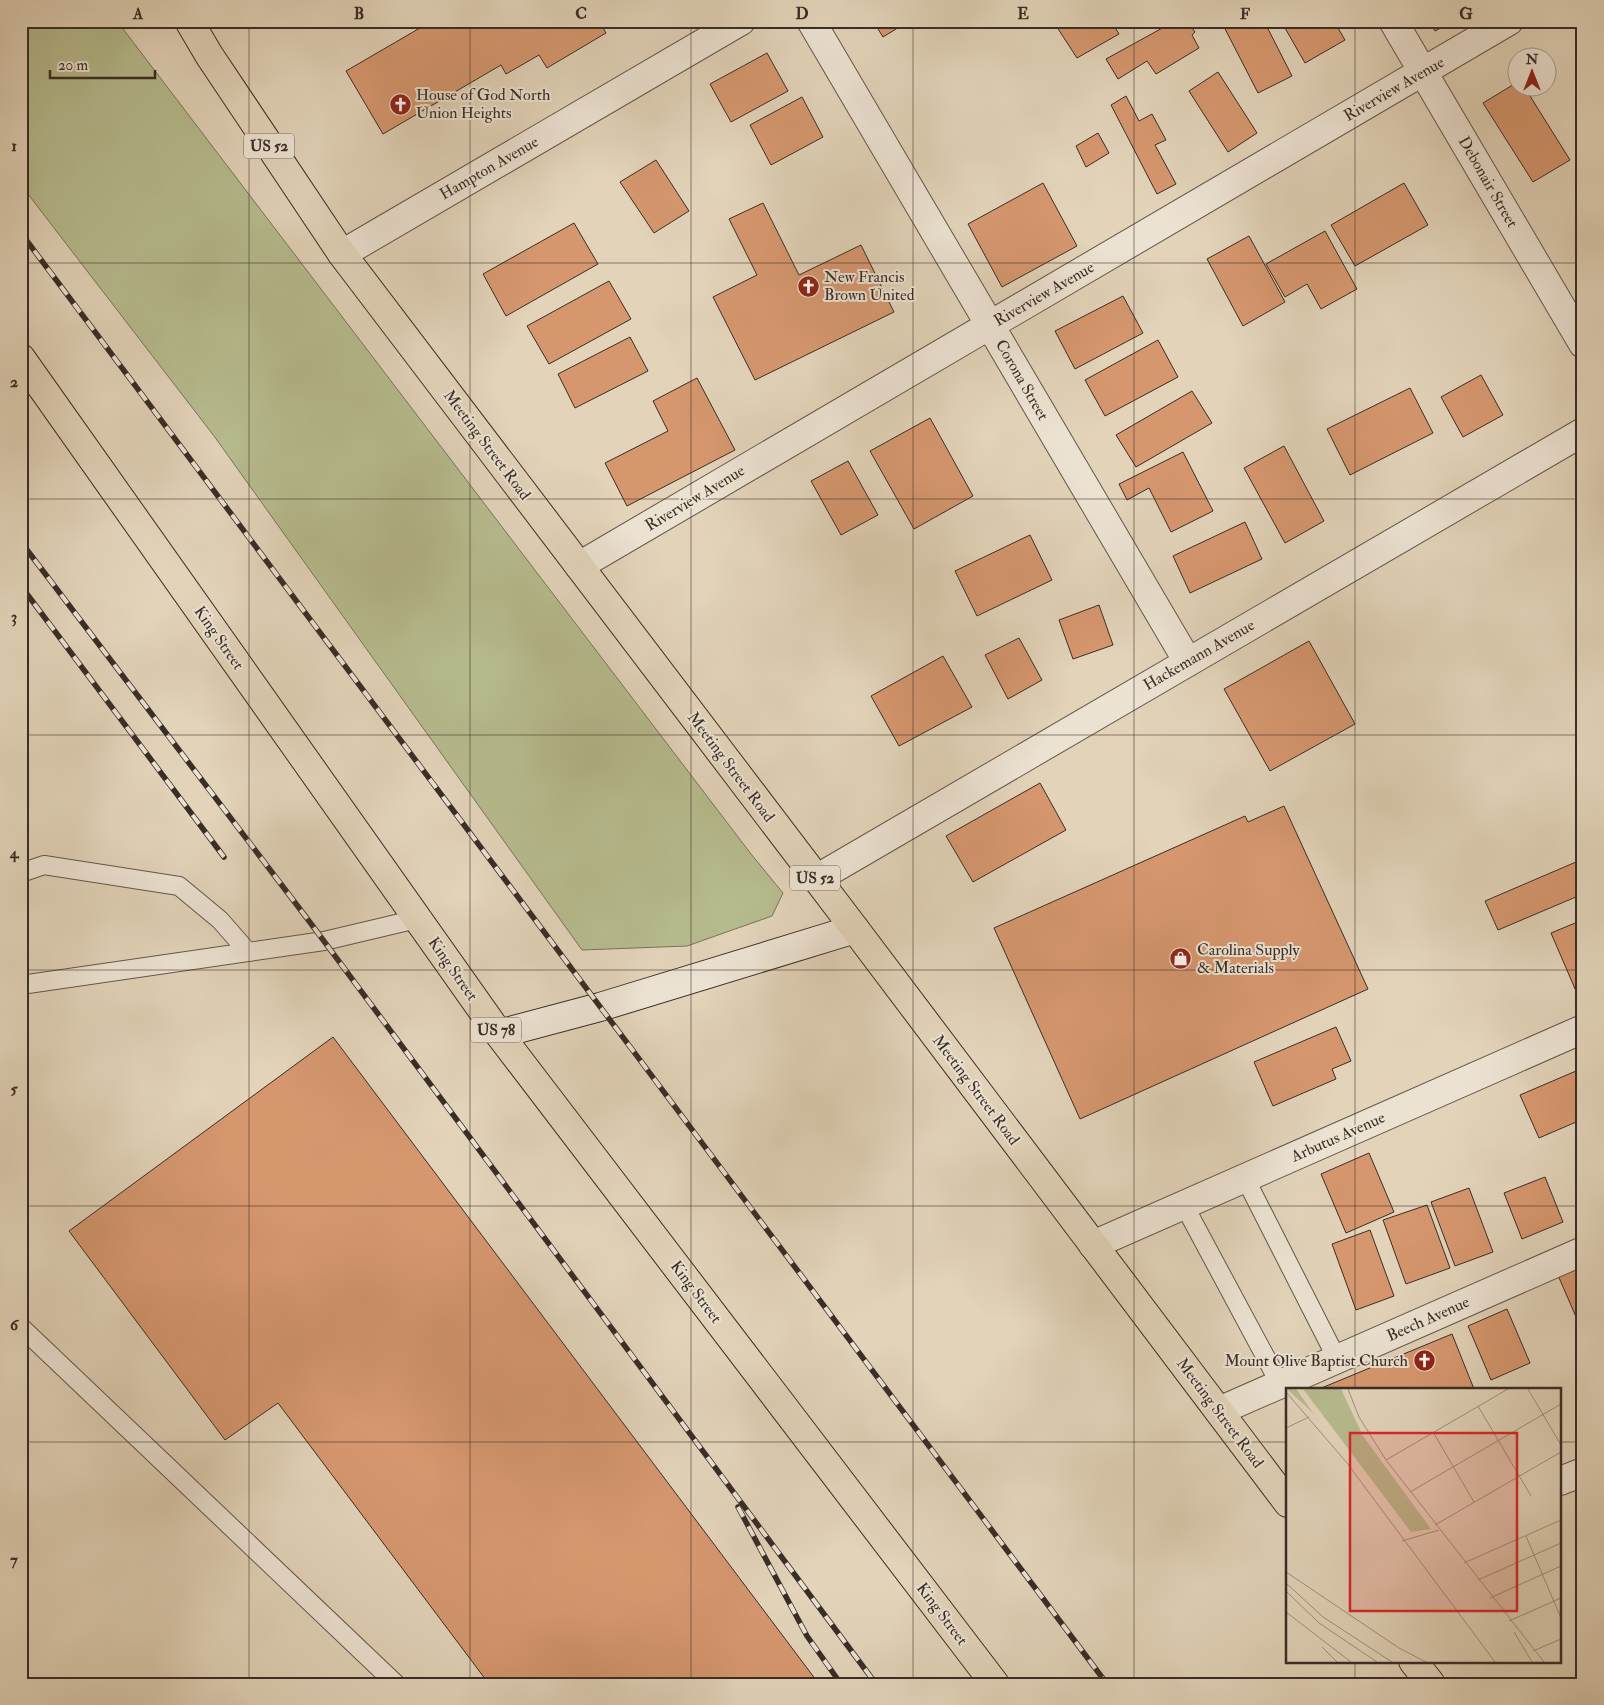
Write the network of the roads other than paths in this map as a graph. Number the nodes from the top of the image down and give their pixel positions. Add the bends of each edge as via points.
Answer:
1 (189, 21) edge
2 (741, 21) edge
3 (811, 21) edge
4 (1393, 21) edge
5 (1509, 21) edge
6 (1423, 72) junction
7 (342, 254) junction
8 (990, 325) junction
9 (1583, 344) edge
10 (21, 358) edge
11 (1583, 432) edge
12 (579, 566) junction
13 (1188, 662) junction
14 (21, 873) edge
15 (816, 879) junction
16 (417, 919) junction
17 (854, 929) junction
18 (248, 952) junction
19 (21, 985) edge
20 (1583, 1029) edge
21 (499, 1034) junction
22 (1245, 1178) junction
23 (1184, 1205) junction
24 (1093, 1245) junction
25 (1583, 1251) edge
26 (21, 1327) edge
27 (1337, 1358) junction
28 (1280, 1384) junction
29 (1219, 1411) junction
30 (1583, 1472) edge
31 (1562, 1480) edge
32 (1286, 1500) edge
33 (1414, 1662) edge
34 (396, 1684) edge
35 (995, 1684) edge
36 (1431, 1684) edge

1 - 7 main road, Meeting Street Road / US 52
2 - 7 street, Hampton Avenue
3 - 8 street, Corona Street
4 - 6 street, Debonair Street
5 - 6 street, Riverview Avenue
6 - 8 street, Riverview Avenue
6 - 9 street, Debonair Street
7 - 12 main road, Meeting Street Road / US 52
8 - 12 street, Riverview Avenue
8 - 13 street, Corona Street
10 - 16 main road, King Street / US 78
11 - 13 street, Hackemann Avenue
12 - 15 main road, Meeting Street Road / US 52
13 - 15 street, Hackemann Avenue
14 - 18 lane via 44,865 179,886 220,920
15 - 17 main road, Meeting Street Road / US 52
16 - 18 lane via 324,941
16 - 21 main road, King Street / US 78
17 - 21 street via 600,1007
17 - 24 main road, Meeting Street Road / US 52
18 - 19 lane
20 - 22 street, Arbutus Avenue
21 - 35 main road, King Street / US 78
22 - 23 street, Arbutus Avenue
22 - 27 lane
23 - 24 street, Arbutus Avenue
23 - 28 lane
24 - 29 main road, Meeting Street Road / US 52
25 - 27 street, Beech Avenue
26 - 34 lane
27 - 28 street, Beech Avenue
28 - 29 street, Beech Avenue
29 - 32 main road, Meeting Street Road / US 52
30 - 31 street
33 - 36 main road

